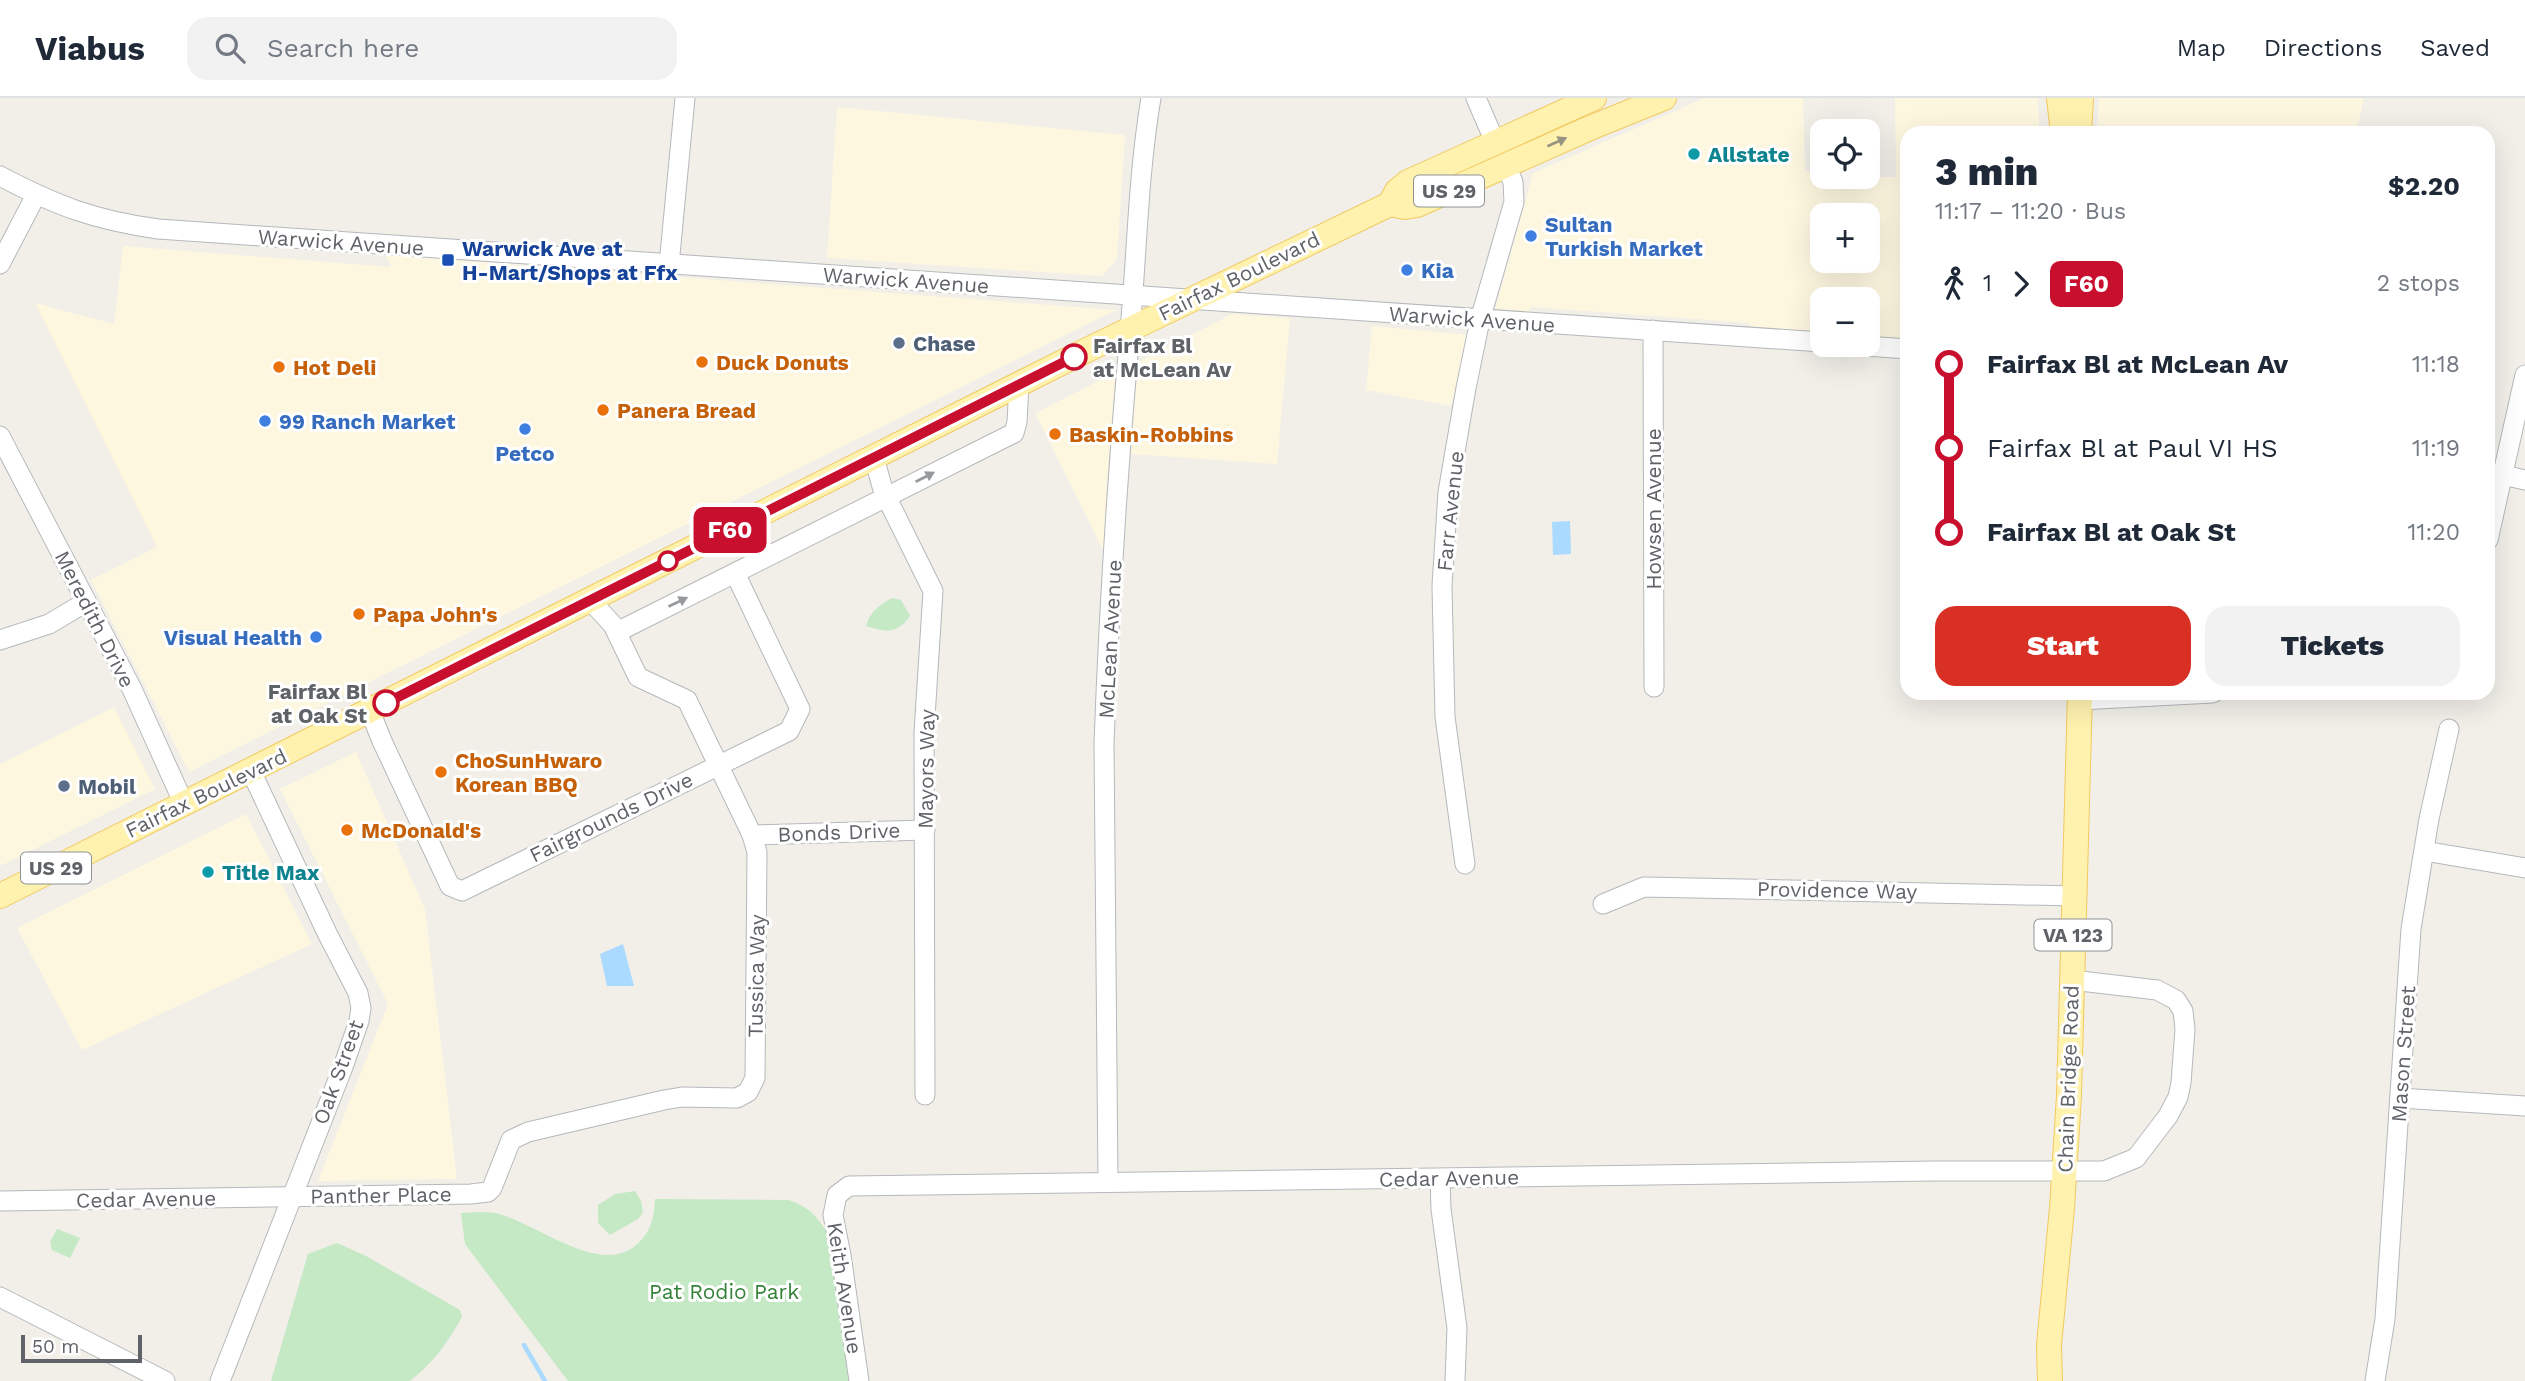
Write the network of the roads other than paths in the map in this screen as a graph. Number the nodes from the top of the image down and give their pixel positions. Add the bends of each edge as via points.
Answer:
1 (685, 98) edge
2 (1150, 98) edge
3 (1476, 98) edge
4 (1594, 98) edge
5 (1664, 98) edge
6 (2059, 98) edge
7 (2081, 98) edge
8 (2062, 126) edge
9 (2079, 126) edge
10 (1495, 142) junction
11 (1506, 166) junction
12 (0, 176) edge
13 (36, 194) junction
14 (1390, 204) junction
15 (0, 264) edge
16 (668, 265) junction
17 (1132, 295) junction
18 (1188, 300) junction
19 (1480, 320) junction
20 (1130, 329) junction
21 (1653, 330) junction
22 (1810, 341) edge
23 (1880, 347) edge
24 (1900, 348) edge
25 (2525, 375) edge
26 (1019, 384) junction
27 (0, 436) edge
28 (874, 457) junction
29 (2503, 475) junction
30 (2525, 480) edge
31 (886, 497) junction
32 (2495, 510) edge
33 (735, 573) junction
34 (590, 600) junction
35 (86, 602) junction
36 (617, 632) junction
37 (0, 640) edge
38 (1654, 687) dead end
39 (2080, 700) edge
40 (370, 711) junction
41 (2449, 729) dead end
42 (718, 765) junction
43 (251, 771) junction
44 (184, 804) junction
45 (925, 830) junction
46 (752, 835) junction
47 (2424, 851) junction
48 (1465, 864) dead end
49 (2525, 868) edge
50 (0, 896) edge
51 (2074, 896) junction
52 (1603, 904) dead end
53 (2072, 980) junction
54 (925, 1095) dead end
55 (2400, 1098) junction
56 (2525, 1106) edge
57 (2064, 1171) junction
58 (1440, 1179) junction
59 (1108, 1182) junction
60 (471, 1194) joint
61 (837, 1195) joint
62 (292, 1197) junction
63 (0, 1201) edge
64 (0, 1297) edge
65 (165, 1381) edge
66 (220, 1381) edge
67 (859, 1381) edge
68 (1455, 1381) edge
69 (2050, 1381) edge
70 (2375, 1381) edge

1 - 16 street
2 - 17 street, McLean Avenue
3 - 10 street
4 - 10 main road, Fairfax Boulevard / US 29
11 -> 5 main road, Fairfax Boulevard / US 29
6 - 8 main road
7 - 9 main road
10 - 14 main road, Fairfax Boulevard / US 29 via 1408,182
11 - 14 main road, Fairfax Boulevard / US 29 via 1411,207
11 - 19 street, Farr Avenue via 1514,202
12 - 13 street, Warwick Avenue
13 - 15 street
13 - 16 street, Warwick Avenue via 90,216 158,229
14 - 18 main road, Fairfax Boulevard / US 29
16 - 17 street, Warwick Avenue
17 - 18 street, Warwick Avenue
17 - 20 street, McLean Avenue
18 - 19 street, Warwick Avenue
18 - 20 main road, Fairfax Boulevard / US 29
19 - 21 street, Warwick Avenue
19 - 48 street, Farr Avenue via 1448,492 1442,586 1445,717
20 - 26 main road, Fairfax Boulevard / US 29
20 - 59 street, McLean Avenue via 1104,743
21 - 22 street, Warwick Avenue
21 - 38 street, Howsen Avenue
23 - 24 street
25 - 29 street
26 - 28 main road, Fairfax Boulevard / US 29
31 -> 26 street via 1014,433
27 - 35 street, Meredith Drive
28 - 31 street, Mayors Way
28 - 34 main road, Fairfax Boulevard / US 29
29 - 30 street
29 - 32 street
31 - 33 street
31 - 45 street, Mayors Way via 933,591 924,733
36 -> 33 street
33 - 42 street, Fairgrounds Drive via 800,709 789,731
34 - 36 street, Tussica Way
34 - 40 main road, Fairfax Boulevard / US 29
35 - 37 street via 49,624
35 - 44 street, Meredith Drive
36 - 42 street, Tussica Way via 638,677 687,700
39 - 51 main road, Chain Bridge Road / VA 123
40 - 42 street, Fairgrounds Drive via 450,886 462,891
40 - 43 main road, Fairfax Boulevard / US 29
41 - 47 street, Mason Street
42 - 46 street, Tussica Way
43 - 44 main road, Fairfax Boulevard / US 29
43 - 62 street, Oak Street via 360,1004 356,1031
44 - 50 main road, Fairfax Boulevard / US 29
45 - 46 street, Bonds Drive
45 - 54 street, Mayors Way
46 - 60 street, Tussica Way via 757,852 757,994 755,1079 748,1091 737,1098 664,1100 528,1132 511,1140 492,1188
47 - 49 street
47 - 55 street, Mason Street via 2411,929
51 - 52 street, Providence Way via 1644,887
51 - 53 main road, Chain Bridge Road / VA 123
53 - 57 main road, Chain Bridge Road / VA 123
53 - 57 street, Cedar Avenue via 2167,993 2183,1011 2185,1029 2178,1097 2136,1157 2104,1171
55 - 56 street
55 - 70 street, Mason Street via 2385,1319
57 - 58 street, Cedar Avenue
57 - 69 main road, Chain Bridge Road / VA 123
58 - 59 street, Cedar Avenue
58 - 68 street via 1457,1328
59 - 61 street, Cedar Avenue via 854,1185
60 - 62 street, Panther Place
61 - 67 street, Keith Avenue via 833,1215
62 - 63 street, Cedar Avenue
62 - 66 street, Oak Street
64 - 65 street

